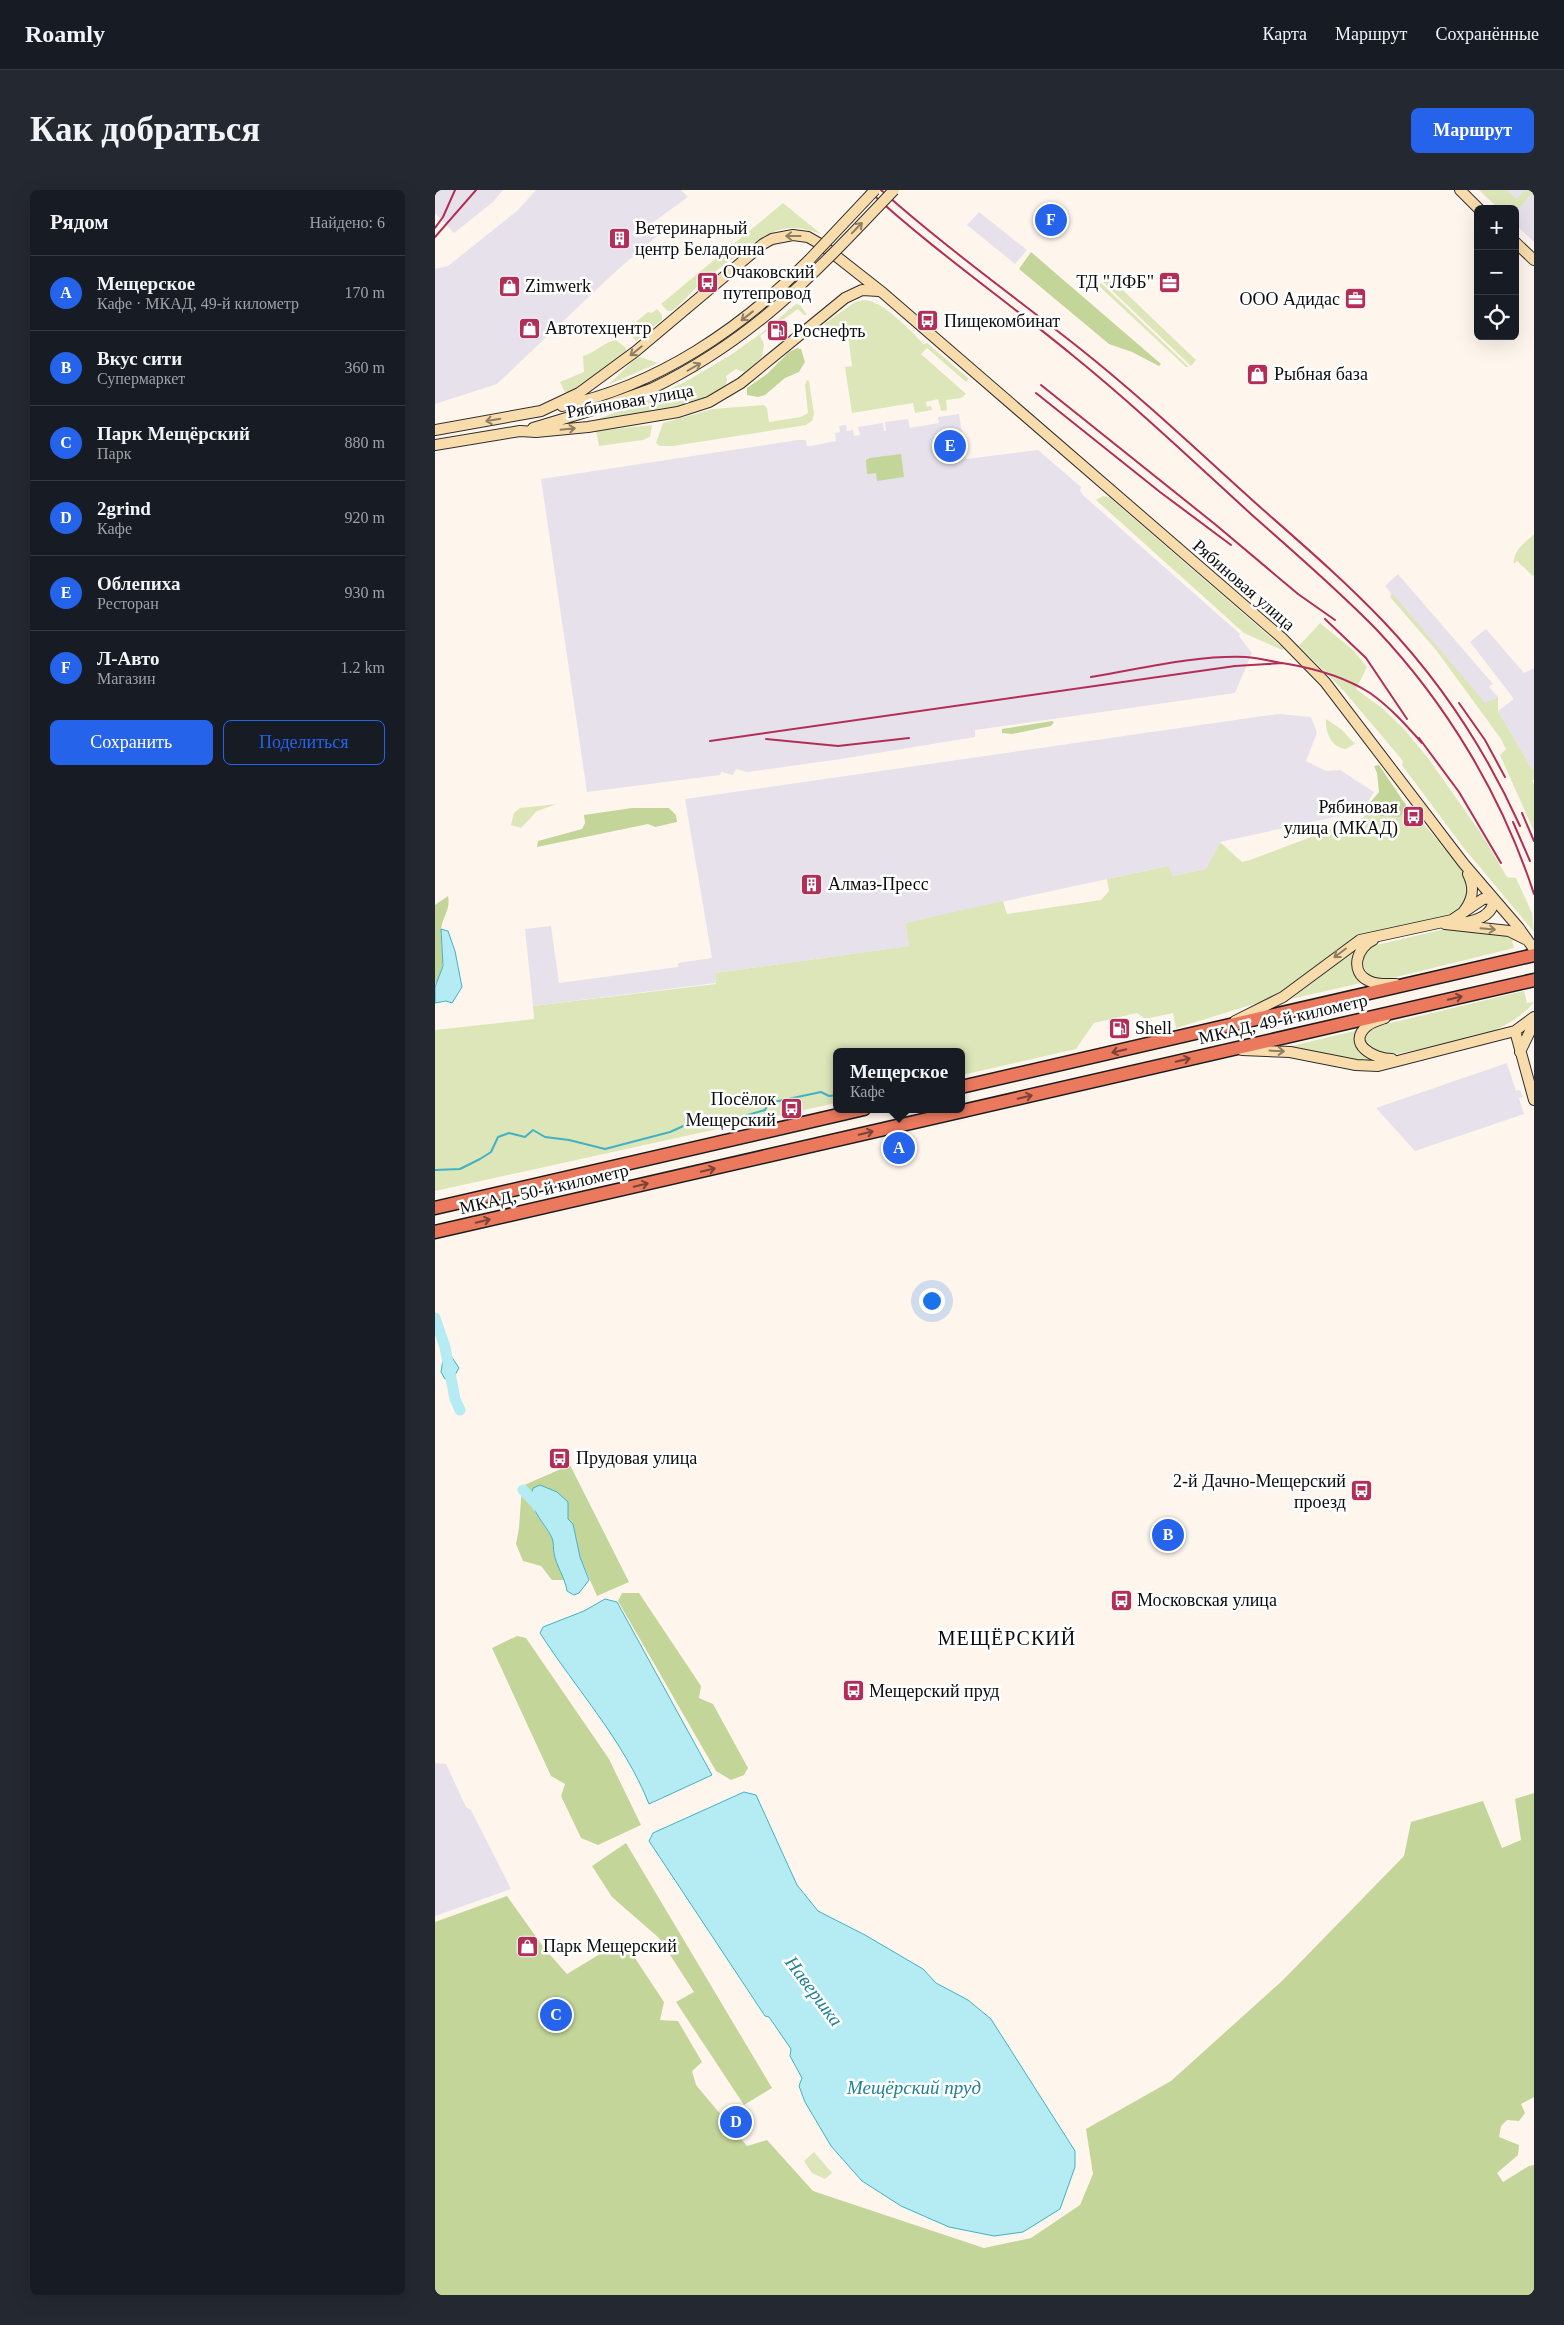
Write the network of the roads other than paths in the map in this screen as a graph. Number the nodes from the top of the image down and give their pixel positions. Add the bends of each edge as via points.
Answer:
1 (875, 190) edge
2 (894, 190) edge
3 (1460, 190) edge
4 (1475, 205) edge
5 (1519, 246) edge
6 (1534, 260) edge
7 (850, 266) junction
8 (883, 293) junction
9 (850, 295) junction
10 (541, 411) junction
11 (435, 430) edge
12 (520, 431) junction
13 (435, 445) edge
14 (1464, 864) junction
15 (1493, 898) junction
16 (1460, 916) junction
17 (1439, 924) junction
18 (1384, 935) junction
19 (1532, 945) edge
20 (1534, 956) edge
21 (1529, 981) edge
22 (1405, 985) junction
23 (1407, 1008) junction
24 (1534, 1017) edge
25 (1534, 1023) edge
26 (1225, 1026) junction
27 (1515, 1031) junction
28 (1495, 1036) junction
29 (1229, 1050) junction
30 (1520, 1052) junction
31 (1403, 1058) junction
32 (965, 1086) edge
33 (1534, 1100) edge
34 (965, 1110) edge
35 (847, 1113) edge
36 (954, 1113) edge
37 (661, 1180) joint
38 (436, 1207) edge
39 (435, 1232) edge

1 -> 10 street, bridge via 770,297 707,344 646,377 592,398
12 -> 2 street, bridge via 651,389 715,355 761,321 819,269
3 - 4 street
5 - 6 street
7 - 8 street, Рябиновая улица
7 - 9 street via 856,282
7 -> 10 street, Рябиновая улица via 808,237 793,235 772,239 606,375 579,393
8 - 9 street via 862,290
8 - 14 street, Рябиновая улица via 1282,638 1313,669
12 -> 9 street, Рябиновая улица via 588,427 678,412 709,402 741,383
10 -> 11 street, Рябиновая улица
12 - 13 street, Рябиновая улица
14 - 15 street, Рябиновая улица
14 - 16 street via 1473,888 1469,903
15 - 16 street via 1483,899
15 - 17 street via 1492,908 1480,918
15 - 19 street, Рябиновая улица
16 - 17 street
17 - 18 street
17 -> 19 street via 1509,931
18 - 22 street via 1361,948 1357,960 1360,973 1372,982
18 -> 26 street via 1368,937 1353,944 1283,996
20 - 22 highway, МКАД, 49-й километр
23 -> 21 highway, МКАД, 49-й километр
22 - 26 highway, МКАД, 49-й километр
23 - 29 highway, МКАД, 49-й километр
23 - 31 street via 1369,1025 1361,1038 1363,1047 1373,1056
24 - 27 street
25 - 30 street
26 -> 32 highway, МКАД, 49-й километр
27 - 28 street
27 - 30 street
28 - 30 street via 1508,1040
28 - 31 street
29 -> 31 street via 1290,1052 1366,1066 1383,1065
34 -> 29 highway, МКАД, 49-й километр
30 - 33 street
35 - 38 highway, МКАД, 50-й километр
37 -> 36 highway, МКАД, 49-й километр
39 -> 37 highway, МКАД, 50-й километр

